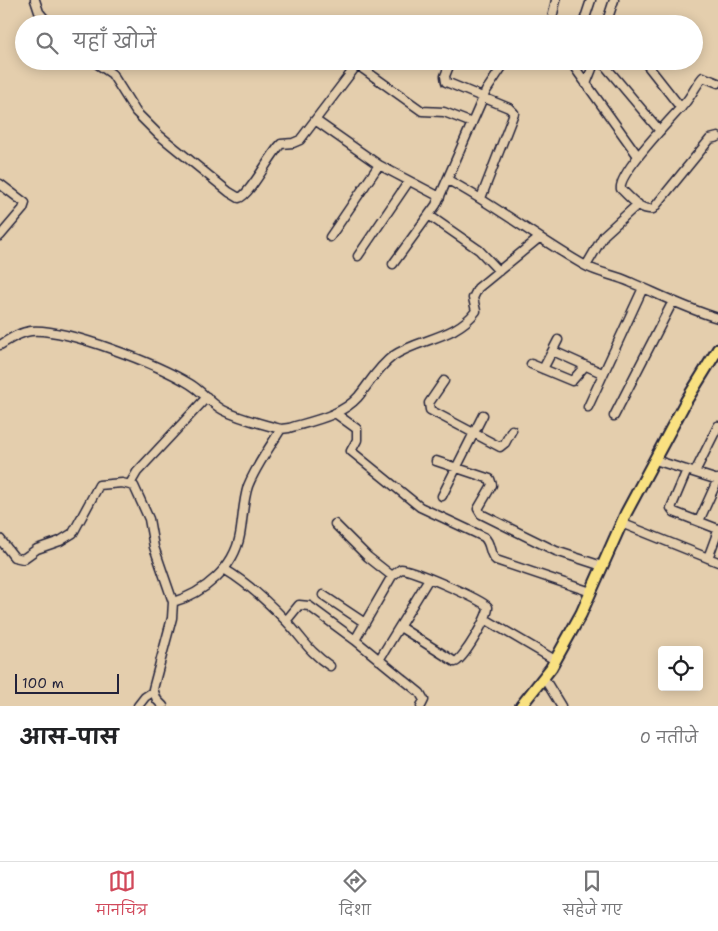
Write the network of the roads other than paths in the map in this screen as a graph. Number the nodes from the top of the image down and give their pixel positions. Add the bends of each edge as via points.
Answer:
1 (35, 0) edge
2 (556, 0) edge
3 (591, 0) edge
4 (614, 0) edge
5 (553, 14) dead end
6 (42, 15) edge
7 (586, 15) edge
8 (609, 15) edge
9 (106, 70) edge
10 (349, 70) edge
11 (364, 70) edge
12 (447, 70) edge
13 (501, 70) edge
14 (576, 70) edge
15 (591, 70) edge
16 (609, 70) edge
17 (651, 70) edge
18 (718, 83) edge
19 (586, 84) junction
20 (483, 98) junction
21 (681, 108) junction
22 (315, 120) junction
23 (472, 123) junction
24 (660, 131) junction
25 (718, 137) edge
26 (638, 156) junction
27 (379, 165) junction
28 (448, 180) junction
29 (409, 181) junction
30 (0, 184) edge
31 (440, 197) junction
32 (481, 198) junction
33 (638, 204) junction
34 (430, 216) junction
35 (0, 236) edge
36 (330, 238) dead end
37 (539, 238) junction
38 (358, 256) dead end
39 (393, 264) dead end
40 (586, 266) junction
41 (499, 270) junction
42 (643, 288) junction
43 (672, 303) junction
44 (718, 318) edge
45 (558, 340) dead end
46 (0, 345) edge
47 (718, 349) edge
48 (552, 351) junction
49 (531, 364) dead end
50 (585, 366) junction
51 (542, 369) junction
52 (602, 374) junction
53 (444, 381) dead end
54 (207, 397) junction
55 (588, 407) dead end
56 (335, 413) junction
57 (483, 415) dead end
58 (614, 416) dead end
59 (718, 426) edge
60 (281, 429) junction
61 (512, 430) dead end
62 (473, 434) junction
63 (436, 460) dead end
64 (654, 460) junction
65 (458, 468) junction
66 (691, 471) junction
67 (718, 480) edge
68 (130, 484) junction
69 (442, 496) dead end
70 (699, 522) junction
71 (621, 523) junction
72 (335, 524) dead end
73 (718, 530) edge
74 (0, 539) edge
75 (708, 558) junction
76 (718, 562) edge
77 (602, 566) junction
78 (224, 569) junction
79 (392, 576) junction
80 (428, 580) junction
81 (591, 592) junction
82 (323, 595) dead end
83 (173, 602) junction
84 (485, 619) junction
85 (286, 621) junction
86 (365, 623) junction
87 (400, 627) junction
88 (355, 640) junction
89 (379, 660) junction
90 (555, 660) junction
91 (330, 666) dead end
92 (544, 678) junction
93 (154, 691) junction
94 (138, 706) edge
95 (163, 706) edge
96 (421, 706) edge
97 (521, 706) edge
98 (560, 706) edge

1 - 6 street
2 - 5 street
3 - 7 street
4 - 8 street
9 - 22 street via 136,112 239,198 246,194 276,149 284,143 297,142
10 - 22 street
11 - 23 street via 422,111 444,112
12 - 20 street via 446,82
13 - 20 street
14 - 19 street
15 - 19 street
16 - 24 street
17 - 21 street
18 - 21 street via 703,77
19 - 26 street
20 - 23 street
20 - 32 street via 514,113
21 - 24 street
22 - 27 street
23 - 28 street
24 - 26 street
25 - 33 street via 710,138 653,210
26 - 33 street via 620,186
27 - 29 street
27 - 36 street
28 - 31 street
28 - 32 street
29 - 31 street
29 - 38 street
30 - 35 street via 25,203
31 - 34 street
32 - 37 street
33 - 40 street via 604,234
34 - 39 street
34 - 41 street via 479,250
37 - 40 street
37 - 41 street
40 - 42 street
41 - 56 street via 474,293 476,311 473,315 454,331 394,356 357,398
42 - 43 street
42 - 52 street
43 - 44 street
43 - 58 street
45 - 48 street
46 - 54 street via 20,333 39,331 107,347 190,384
47 - 64 main road
48 - 50 street
48 - 51 street
49 - 51 street
50 - 51 street via 572,381
50 - 52 street
52 - 55 street
53 - 62 street via 428,407
54 - 60 street via 230,413
54 - 68 street via 137,472
56 - 60 street
56 - 81 street via 357,429 357,440 351,451 420,507 484,537 496,560
57 - 62 street
59 - 66 street
60 - 78 street via 248,486 240,537
61 - 62 street via 506,443 500,447
62 - 65 street
63 - 65 street
64 - 66 street
64 - 71 main road
65 - 69 street
65 - 77 street via 492,482 478,508 481,514 556,551
66 - 67 street
66 - 70 street via 671,508
67 - 70 street
68 - 74 street via 99,485 73,533 36,549 22,559 14,557
68 - 83 street via 142,500 149,519 154,547
70 - 73 street
71 - 75 street
71 - 77 main road
72 - 79 street
73 - 75 street
75 - 76 street
77 - 81 main road
78 - 83 street via 196,593
78 - 85 street
79 - 80 street via 405,569
79 - 86 street
80 - 84 street via 485,604 489,612
80 - 87 street
81 - 90 main road
82 - 86 street
83 - 93 street
84 - 87 street via 462,658 455,662
84 - 90 street
85 - 88 street via 299,605 305,605
85 - 91 street via 310,652
86 - 88 street
87 - 89 street
88 - 89 street
89 - 96 street via 423,697
90 - 92 main road
92 - 97 main road
92 - 98 street
93 - 94 street
93 - 95 street

